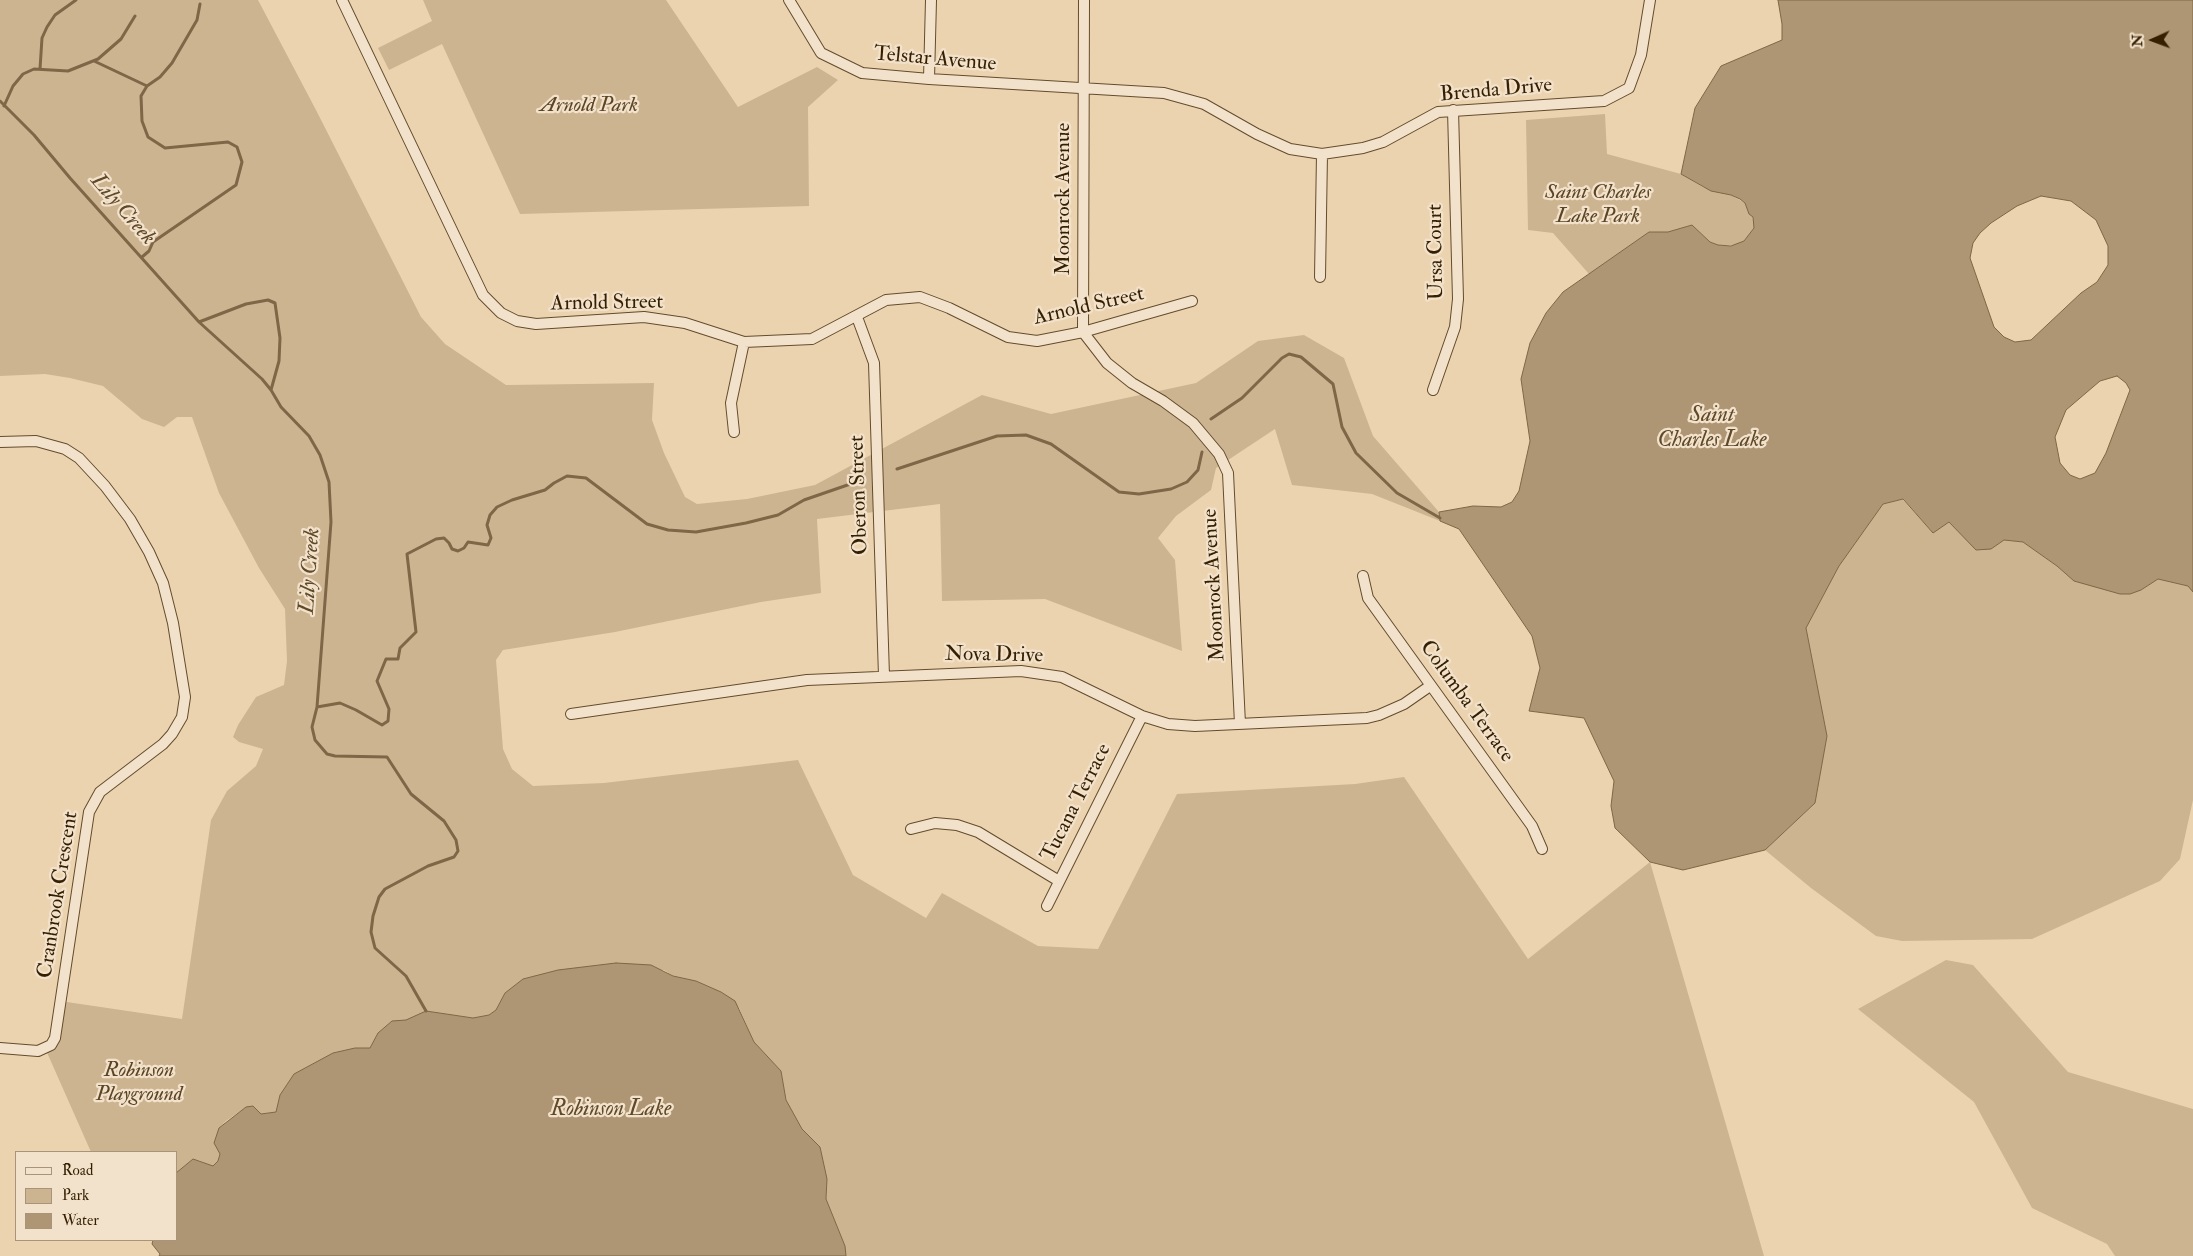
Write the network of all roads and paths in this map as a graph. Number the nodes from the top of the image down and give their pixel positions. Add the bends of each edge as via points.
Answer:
1 (342, 0) edge
2 (789, 0) edge
3 (931, 0) edge
4 (1084, 0) edge
5 (1650, 0) edge
6 (929, 79) junction
7 (1083, 89) junction
8 (1453, 110) junction
9 (1322, 154) junction
10 (1320, 277) dead end
11 (1192, 301) dead end
12 (857, 317) junction
13 (1083, 332) junction
14 (744, 342) junction
15 (1433, 390) dead end
16 (734, 432) dead end
17 (0, 442) edge
18 (1363, 576) dead end
19 (884, 676) junction
20 (1430, 686) junction
21 (571, 714) dead end
22 (1142, 716) junction
23 (1240, 724) junction
24 (911, 829) dead end
25 (1542, 849) dead end
26 (1059, 881) junction
27 (1046, 906) dead end
28 (0, 1048) edge

1 - 14 street, Arnold Street via 483,295 501,313 526,324 656,318 685,323
2 - 6 street, Telstar Avenue via 821,53 862,73
3 - 6 street
4 - 7 street, Moonrock Avenue
5 - 8 street, Brenda Drive via 1641,56 1629,88 1604,101
6 - 7 street, Telstar Avenue
7 - 9 street, Brenda Drive via 1164,93 1204,104 1290,149
7 - 13 street, Moonrock Avenue
8 - 9 street, Brenda Drive via 1438,112 1383,142
8 - 15 street, Ursa Court via 1458,299 1455,327
9 - 10 street
11 - 13 street, Arnold Street
12 - 13 street, Arnold Street via 886,300 920,297 1008,337 1037,342
12 - 14 street, Arnold Street via 812,339
12 - 19 street, Oberon Street via 874,363
13 - 23 street, Moonrock Avenue via 1108,363 1132,383 1193,423 1220,454 1228,473
14 - 16 street via 731,403
17 - 28 street, Cranbrook Crescent via 36,441 65,450 101,481 130,519 163,584 186,697 182,717 172,734 100,792 89,812 55,1038 51,1045 38,1051
18 - 20 street, Columba Terrace via 1368,598
19 - 21 street, Nova Drive via 807,680
19 - 22 street, Nova Drive via 998,671 1042,673 1073,682
20 - 23 street, Nova Drive via 1404,704 1379,715
20 - 25 street, Columba Terrace via 1532,826
22 - 23 street, Nova Drive via 1180,725
22 - 26 street, Tucana Terrace
24 - 26 street via 935,823 957,825 978,832
26 - 27 street, Tucana Terrace

